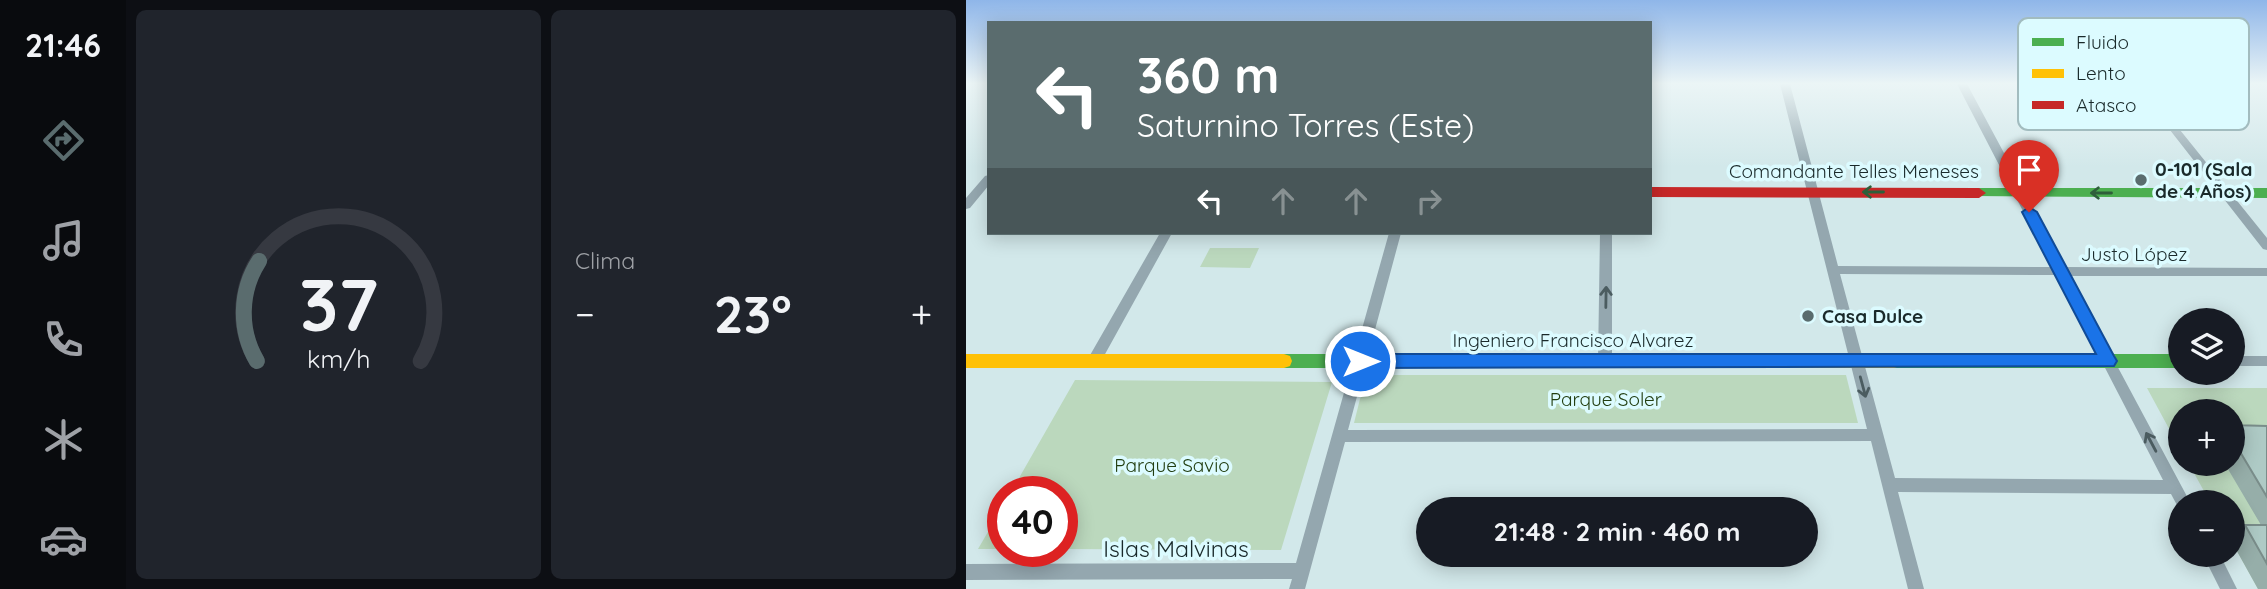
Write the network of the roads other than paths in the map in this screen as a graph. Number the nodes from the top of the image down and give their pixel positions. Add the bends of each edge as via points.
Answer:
1 (1792, 111) edge
2 (1977, 111) edge
3 (2175, 130) edge
4 (966, 190) edge
5 (984, 190) edge
6 (1652, 192) edge
7 (1813, 192) junction
8 (2019, 192) junction
9 (2225, 193) junction
10 (2267, 193) edge
11 (966, 205) edge
12 (1165, 235) edge
13 (1394, 235) edge
14 (1606, 235) edge
15 (2267, 246) edge
16 (1833, 270) junction
17 (2061, 271) junction
18 (2267, 272) edge
19 (966, 361) edge
20 (1094, 361) junction
21 (1360, 361) junction
22 (1605, 361) junction
23 (1857, 361) junction
24 (2108, 361) junction
25 (2168, 361) edge
26 (2245, 362) edge
27 (2267, 362) edge
28 (1876, 435) junction
29 (1339, 436) junction
30 (1889, 485) junction
31 (2175, 487) junction
32 (2177, 490) edge
33 (2217, 567) edge
34 (1302, 571) junction
35 (966, 572) edge
36 (1297, 589) edge
37 (1916, 589) edge
38 (2229, 589) edge

1 - 7 street
2 - 8 street
3 - 9 street
4 - 5 street
5 - 11 street
6 - 7 street, Comandante Telles Meneses
8 -> 7 street, Comandante Telles Meneses
7 - 16 street
9 -> 8 street, Comandante Telles Meneses
8 - 17 street
9 - 10 street, Comandante Telles Meneses
9 - 15 street
12 - 20 street
13 - 21 street
22 -> 14 street
16 - 17 street, Justo López
16 - 23 street
17 - 18 street, Justo López
17 - 24 street
19 - 20 street, Ingeniero Francisco Alvarez
20 - 21 street, Ingeniero Francisco Alvarez
21 - 22 street, Ingeniero Francisco Alvarez
21 - 29 street
22 - 23 street, Ingeniero Francisco Alvarez
23 - 24 street, Ingeniero Francisco Alvarez
23 -> 28 street
24 - 25 street, Ingeniero Francisco Alvarez
31 -> 24 street
26 - 27 street
28 - 29 street
28 - 30 street
29 - 34 street
30 - 31 street
30 - 37 street
31 - 32 street
33 - 38 street
34 - 35 street, Islas Malvinas
34 - 36 street

